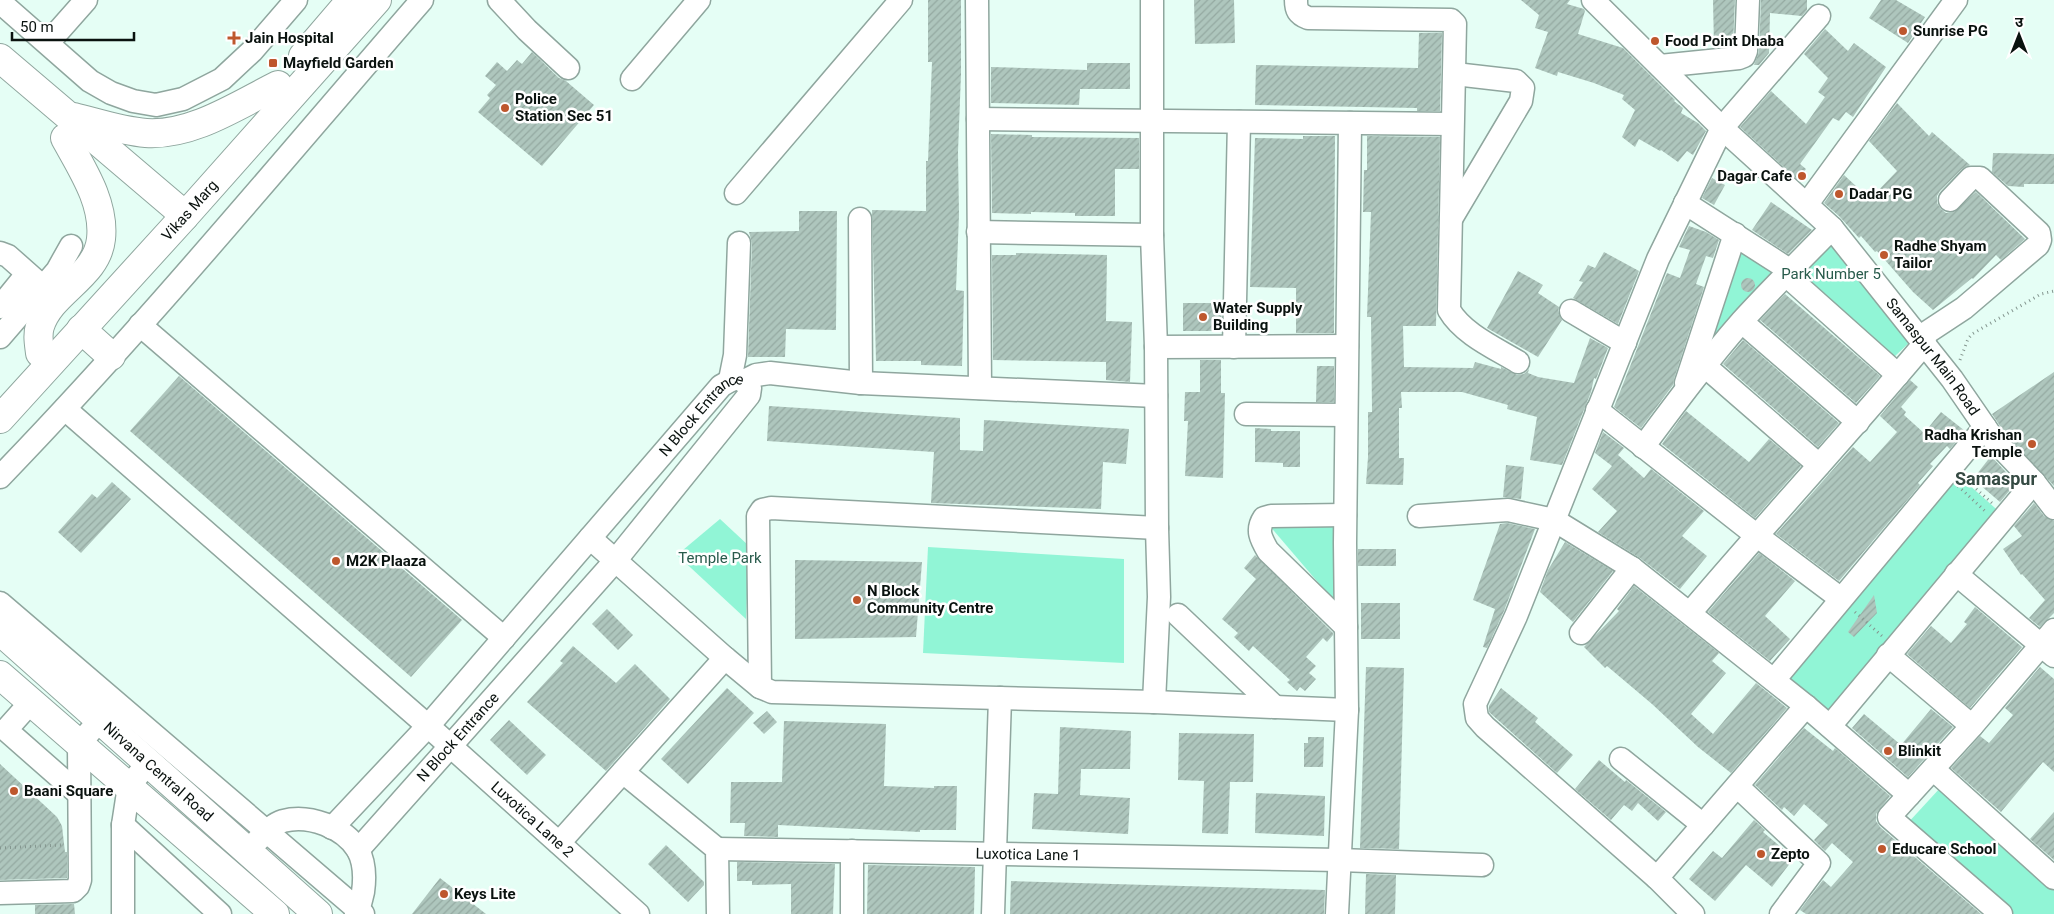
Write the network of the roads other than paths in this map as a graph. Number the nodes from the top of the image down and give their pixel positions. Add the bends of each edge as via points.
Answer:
1 (86, 0) edge
2 (296, 0) edge
3 (351, 0) edge
4 (377, 0) edge
5 (422, 0) edge
6 (499, 0) edge
7 (699, 0) edge
8 (901, 0) edge
9 (977, 0) edge
10 (1152, 0) edge
11 (1296, 0) edge
12 (1593, 0) edge
13 (1748, 0) edge
14 (1956, 0) edge
15 (0, 2) edge
16 (1398, 10) edge
17 (1820, 16) dead end
18 (48, 43) junction
19 (0, 58) edge
20 (1660, 66) junction
21 (568, 68) dead end
22 (1455, 74) junction
23 (632, 79) dead end
24 (0, 82) edge
25 (278, 85) junction
26 (978, 119) junction
27 (1152, 120) junction
28 (1239, 122) junction
29 (1350, 123) junction
30 (1452, 124) junction
31 (67, 127) junction
32 (1722, 128) junction
33 (736, 193) dead end
34 (1950, 200) dead end
35 (1685, 203) junction
36 (1807, 204) junction
37 (174, 217) junction
38 (860, 218) dead end
39 (1451, 219) junction
40 (1832, 228) junction
41 (978, 232) junction
42 (1152, 234) junction
43 (1735, 234) junction
44 (739, 244) dead end
45 (72, 246) dead end
46 (2046, 247) edge
47 (0, 253) edge
48 (1789, 273) junction
49 (35, 281) junction
50 (0, 307) edge
51 (1571, 312) dead end
52 (1742, 322) junction
53 (140, 325) junction
54 (81, 329) junction
55 (0, 337) edge
56 (1922, 340) junction
57 (1625, 343) junction
58 (1347, 346) junction
59 (1156, 347) junction
60 (1234, 347) junction
61 (40, 353) junction
62 (112, 356) junction
63 (1518, 362) dead end
64 (1706, 368) junction
65 (1898, 375) junction
66 (737, 380) junction
67 (861, 383) junction
68 (980, 388) junction
69 (1683, 392) junction
70 (1156, 396) junction
71 (0, 397) edge
72 (65, 409) junction
73 (1597, 410) junction
74 (1246, 414) dead end
75 (1346, 415) junction
76 (0, 419) edge
77 (1858, 422) junction
78 (1985, 426) junction
79 (1643, 447) junction
80 (1819, 465) junction
81 (0, 477) edge
82 (2034, 482) junction
83 (2054, 508) edge
84 (1345, 515) junction
85 (1418, 516) dead end
86 (1554, 520) junction
87 (1157, 528) junction
88 (1756, 535) junction
89 (590, 538) junction
90 (615, 561) junction
91 (1632, 568) junction
92 (1956, 574) junction
93 (0, 603) edge
94 (1852, 605) junction
95 (1690, 613) junction
96 (1178, 615) dead end
97 (1346, 628) junction
98 (0, 631) edge
99 (1581, 633) dead end
100 (504, 638) junction
101 (2050, 644) edge
102 (1888, 648) junction
103 (21, 650) junction
104 (724, 658) junction
105 (1, 677) edge
106 (1774, 680) junction
107 (760, 687) junction
108 (1000, 698) junction
109 (31, 702) junction
110 (1154, 702) junction
111 (1806, 706) junction
112 (1275, 707) junction
113 (1347, 710) junction
114 (100, 720) junction
115 (428, 726) junction
116 (1830, 726) junction
117 (1972, 726) junction
118 (3, 727) edge
119 (79, 744) junction
120 (450, 746) junction
121 (1621, 758) dead end
122 (148, 763) junction
123 (1933, 769) junction
124 (622, 772) junction
125 (129, 786) junction
126 (1737, 786) junction
127 (79, 794) junction
128 (1909, 795) junction
129 (123, 825) junction
130 (1703, 825) junction
131 (332, 828) junction
132 (267, 830) junction
133 (559, 843) junction
134 (717, 849) junction
135 (358, 850) junction
136 (246, 851) junction
137 (852, 851) junction
138 (995, 854) junction
139 (1338, 860) junction
140 (1482, 865) dead end
141 (1657, 878) junction
142 (2054, 878) edge
143 (0, 893) edge
144 (216, 912) edge
145 (359, 913) edge
146 (123, 914) edge
147 (275, 914) edge
148 (318, 914) edge
149 (638, 914) edge
150 (718, 914) edge
151 (852, 914) edge
152 (993, 914) edge
153 (1337, 914) edge
154 (1693, 914) edge
155 (1781, 914) edge
156 (2001, 914) edge

1 - 18 street
2 - 18 street via 252,52 222,79 183,99 156,105 112,94 90,81
3 - 25 main road, Vikas Marg
4 - 37 main road, Vikas Marg
5 - 53 street
6 - 21 street
7 - 23 street
8 - 33 street
9 - 26 street
10 - 27 street
11 - 16 street via 1296,9 1308,18
12 - 20 street, Samaspur Main Road
13 - 20 street via 1744,56
14 - 36 street
15 - 18 street
16 - 22 street via 1451,20 1455,24
17 - 32 street
19 - 31 main road
20 - 32 street, Samaspur Main Road
22 - 30 street
22 - 39 street via 1516,81 1523,88 1522,101
24 - 31 main road
25 - 31 main road via 206,120 175,131 146,133
25 - 37 main road, Vikas Marg
26 - 27 street
26 - 41 street
27 - 28 street
27 - 42 street
28 - 29 street
28 - 60 street
29 - 30 street
29 - 58 street
30 - 39 street
31 - 37 main road
31 - 61 main road via 97,203 101,240 86,271 51,305 40,325
32 - 35 street
32 - 36 street, Samaspur Main Road
34 - 46 street via 1971,178 1980,178 2040,234 2040,240
35 - 43 street
35 - 57 street
36 - 40 street, Samaspur Main Road
37 - 54 main road, Vikas Marg
37 - 61 main road, Vikas Marg
38 - 67 street
39 - 63 street via 1449,310 1466,330
40 - 48 street
40 - 56 street, Samaspur Main Road
41 - 42 street
41 - 68 street
42 - 59 street
43 - 48 street
43 - 69 street
44 - 66 street
45 - 49 street via 57,271
46 - 56 street
47 - 49 street via 8,256
48 - 52 street
48 - 65 street
49 - 50 street
49 - 55 street
51 - 57 street
52 - 64 street
52 - 77 street
53 - 62 street
53 - 100 street
54 - 62 main road
54 - 76 main road, Vikas Marg
56 - 65 street
56 - 78 street, Samaspur Main Road
57 - 73 street
58 - 60 street
58 - 75 street
59 - 60 street
59 - 70 street
61 - 71 main road, Vikas Marg
62 - 72 street
64 - 69 street
64 - 80 street
65 - 77 street
66 - 67 street via 770,373
66 - 89 street, N Block Entrance via 721,386
66 - 90 street, N Block Entrance via 750,388 749,395
67 - 68 street
68 - 70 street
69 - 79 street
70 - 87 street
72 - 81 street
72 - 115 street, Luxotica Lane 2
73 - 79 street
73 - 86 street
74 - 75 street
75 - 84 street
77 - 80 street
78 - 82 street, Samaspur Main Road
78 - 94 street via 1954,475
79 - 88 street
80 - 88 street
82 - 83 street, Samaspur Main Road
82 - 92 street
84 - 97 street
84 - 97 street via 1271,516 1264,518 1259,531 1268,551
85 - 86 street via 1508,510
86 - 91 street
86 - 141 street via 1516,616 1475,704 1477,718
87 - 107 street via 762,510 758,516
87 - 110 street via 1159,597
88 - 94 street
88 - 95 street
89 - 90 street
89 - 100 street, N Block Entrance
90 - 104 street
90 - 120 street, N Block Entrance
91 - 95 street
91 - 99 street
92 - 101 street
92 - 102 street
93 - 132 street
94 - 106 street
95 - 106 street
96 - 112 street
97 - 113 street
98 - 103 main road, Nirvana Central Road
100 - 115 street, N Block Entrance
101 - 117 street
102 - 116 street
102 - 117 street
103 - 105 street
103 - 114 main road, Nirvana Central Road
104 - 107 street
104 - 124 street
105 - 109 main road, Nirvana Central Road
106 - 111 street
107 - 108 street via 785,693
108 - 110 street
108 - 138 street
109 - 118 street
109 - 119 main road, Nirvana Central Road
110 - 112 street
111 - 116 street
111 - 126 street
112 - 113 street
113 - 139 street
114 - 119 street
114 - 122 main road, Nirvana Central Road
115 - 120 street, Luxotica Lane 2
115 - 131 street, N Block Entrance
116 - 128 street
117 - 123 street
118 - 127 street
119 - 125 main road, Nirvana Central Road
119 - 127 street
120 - 133 street, Luxotica Lane 2
120 - 135 street, N Block Entrance
121 - 130 street
122 - 125 street
122 - 136 main road, Nirvana Central Road
123 - 128 street
123 - 142 street
124 - 133 street
124 - 134 street
125 - 129 street
125 - 147 main road, Nirvana Central Road
126 - 130 street
126 - 155 street via 1819,863
127 - 143 street via 78,886 73,891
128 - 156 street via 1889,817
129 - 144 street
129 - 146 street
130 - 141 street
131 - 132 street via 325,823 296,819 281,821
131 - 135 street
132 - 136 street
132 - 145 street
133 - 149 street, Luxotica Lane 2
134 - 137 street, Luxotica Lane 1
134 - 150 street
135 - 145 street via 365,872
136 - 148 main road, Nirvana Central Road
137 - 138 street, Luxotica Lane 1
137 - 151 street
138 - 139 street, Luxotica Lane 1
138 - 152 street
139 - 140 street, Luxotica Lane 1
139 - 153 street
141 - 154 street

